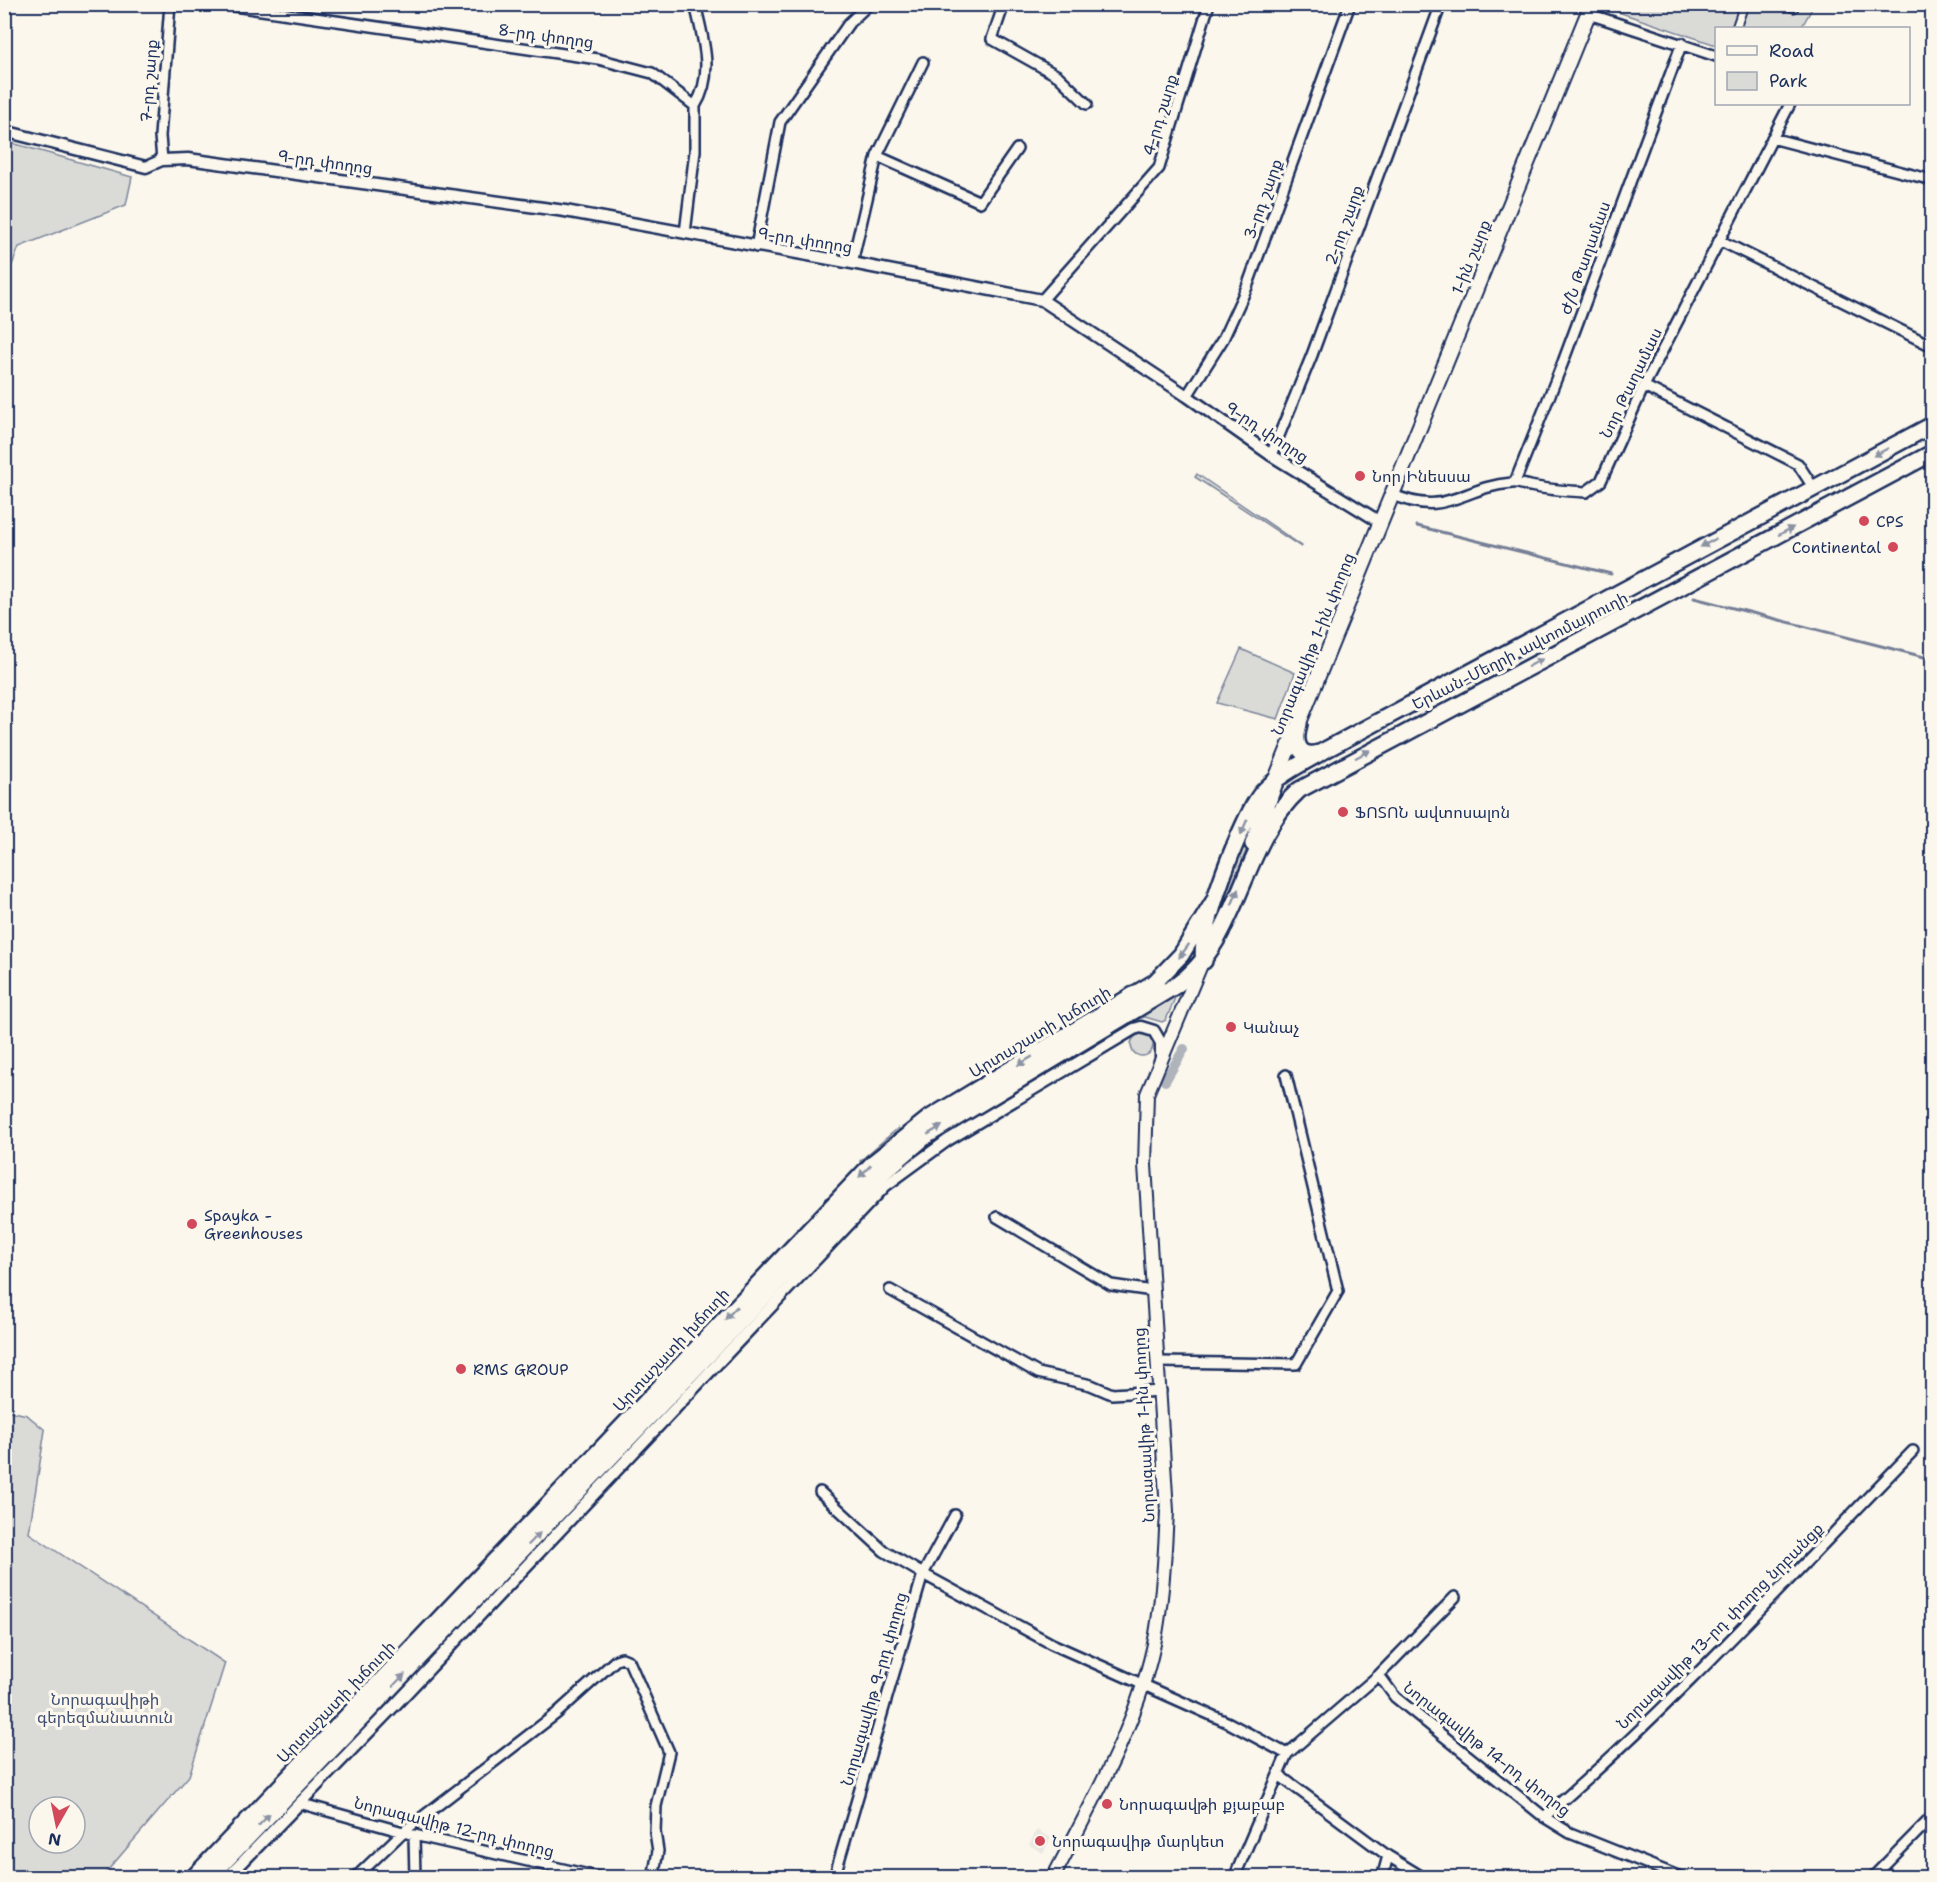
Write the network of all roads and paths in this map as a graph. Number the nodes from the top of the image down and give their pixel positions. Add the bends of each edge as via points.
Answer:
1 (170, 4) edge
2 (220, 4) edge
3 (681, 4) edge
4 (1004, 4) edge
5 (1209, 4) edge
6 (1350, 4) edge
7 (1441, 4) edge
8 (1781, 4) edge
9 (695, 5) edge
10 (1744, 5) edge
11 (867, 6) edge
12 (1794, 8) dead end
13 (1590, 9) edge
14 (1736, 27) edge
15 (1682, 43) junction
16 (1715, 56) edge
17 (923, 62) dead end
18 (1087, 104) dead end
19 (1789, 105) edge
20 (695, 106) junction
21 (4, 131) edge
22 (1772, 138) junction
23 (1017, 149) dead end
24 (877, 156) junction
25 (162, 160) junction
26 (1932, 180) edge
27 (685, 233) junction
28 (1719, 240) junction
29 (756, 247) junction
30 (852, 262) junction
31 (1042, 300) junction
32 (1932, 346) edge
33 (1644, 386) junction
34 (1187, 396) junction
35 (1932, 424) edge
36 (1932, 453) edge
37 (1271, 455) junction
38 (1515, 482) junction
39 (1813, 487) junction
40 (1391, 494) junction
41 (1380, 522) junction
42 (1299, 724) junction
43 (1327, 749) junction
44 (1276, 779) junction
45 (1246, 870) junction
46 (1214, 901) junction
47 (1204, 961) junction
48 (1161, 1058) junction
49 (1286, 1075) dead end
50 (997, 1217) dead end
51 (890, 1290) dead end
52 (1153, 1291) junction
53 (1158, 1362) junction
54 (1161, 1391) junction
55 (1913, 1451) dead end
56 (820, 1492) dead end
57 (955, 1515) dead end
58 (923, 1574) junction
59 (1455, 1597) dead end
60 (1379, 1675) junction
61 (1142, 1684) junction
62 (1287, 1754) junction
63 (1280, 1776) junction
64 (299, 1803) junction
65 (1544, 1817) junction
66 (1932, 1817) edge
67 (403, 1832) junction
68 (414, 1835) junction
69 (1388, 1856) junction
70 (193, 1878) edge
71 (209, 1878) edge
72 (227, 1878) edge
73 (355, 1878) edge
74 (415, 1878) edge
75 (602, 1878) edge
76 (653, 1878) edge
77 (834, 1878) edge
78 (1053, 1878) edge
79 (1234, 1878) edge
80 (1382, 1878) edge
81 (1424, 1878) edge
82 (1683, 1878) edge
83 (1872, 1878) edge

1 - 25 street, 7-րդ շարք via 160,136
2 - 20 street, 8-րդ փողոց via 598,58 652,73
3 - 9 street
4 - 18 street via 992,39 1058,76
5 - 31 street, 4-րդ շարք via 1159,168
6 - 34 street, 3-րդ շարք via 1247,287 1223,339
7 - 37 street, 2-րդ շարք via 1312,355
8 - 12 street
9 - 20 street via 705,39 705,78
10 - 14 street
11 - 29 street via 849,23 780,122
13 - 15 street
13 - 40 main road, 1-ին շարք
15 - 16 street
15 - 38 street, Ժ/Ն Թաղամաս
17 - 24 street
19 - 22 street, Նոր Թաղամաս
20 - 27 street
21 - 25 street, 9-րդ փողոց via 129,164 146,167
22 - 26 street
22 - 28 street, Նոր Թաղամաս
23 - 24 street via 980,202
24 - 30 street
25 - 27 street, 9-րդ փողոց via 188,159 354,181
27 - 29 street, 9-րդ փողոց
28 - 32 street
28 - 33 street, Նոր Թաղամաս
29 - 30 street, 9-րդ փողոց
30 - 31 street, 9-րդ փողոց
31 - 34 street, 9-րդ փողոց
33 - 38 street, Նոր Թաղամաս via 1601,481 1586,492
33 - 39 street via 1798,464
34 - 37 street, 9-րդ փողոց
35 -> 39 highway, Երևան-Մեղրի ավտոմայրուղի
45 -> 36 highway, Երևան-Մեղրի ավտոմայրուղի via 1282,808 1311,782
37 - 41 street, 9-րդ փողոց
38 - 40 street, Նոր Թաղամաս via 1435,504 1409,502
39 -> 43 highway, Երևան-Մեղրի ավտոմայրուղի
40 - 41 main road, 1-ին շարք
41 - 42 main road, Նորագավիթ 1-ին փողոց
42 - 43 highway via 1296,742 1302,752 1312,754
42 - 44 main road, Նորագավիթ 1-ին փողոց
43 - 44 highway, Երևան-Մեղրի ավտոմայրուղի
44 - 45 highway
44 -> 46 highway, Երևան-Մեղրի ավտոմայրուղի via 1255,802
47 -> 45 highway, Երևան-Մեղրի ավտոմայրուղի
46 - 47 highway via 1203,941
46 -> 70 highway, Արտաշատի խճուղի via 1181,955 1155,982 928,1119 874,1162
47 - 48 main road, Նորագավիթ 1-ին փողոց
71 -> 47 highway, Արտաշատի խճուղի via 880,1175 926,1136 1175,986
48 - 52 main road, Նորագավիթ 1-ին փողոց via 1147,1094 1145,1165
48 - 64 street via 1161,1043 1154,1031 1134,1029 948,1140 885,1186
49 - 53 street via 1338,1291 1296,1364
50 - 52 street via 1111,1285
51 - 54 street via 1038,1373 1112,1394
52 - 53 main road, Նորագավիթ 1-ին փողոց
53 - 54 main road, Նորագավիթ 1-ին փողոց
54 - 61 main road, Նորագավիթ 1-ին փողոց via 1167,1511 1165,1561 1156,1635
55 - 65 street, Նորագավիթ 13-րդ փողոց նրբանցք via 1624,1746
56 - 58 street via 884,1551
57 - 58 street, Նորագավիթ 9-րդ փողոց
58 - 61 street via 1052,1644
58 - 77 street, Նորագավիթ 9-րդ փողոց
59 - 60 street
60 - 62 street
60 - 65 street, Նորագավիթ 14-րդ փողոց via 1395,1697
61 - 62 street
61 - 78 main road, Նորագավիթ 1-ին փողոց via 1108,1771
62 - 63 street
63 - 69 street
63 - 79 street
64 - 67 street, Նորագավիթ 12-րդ փողոց
64 - 72 street
65 - 82 street, Նորագավիթ 14-րդ փողոց via 1570,1833
66 - 83 street
67 - 68 street, Նորագավիթ 12-րդ փողոց
67 - 73 street
67 - 76 street via 622,1658 629,1661 669,1752 656,1806 658,1851
68 - 74 street
68 - 75 street, Նորագավիթ 12-րդ փողոց
69 - 80 street
69 - 81 street

